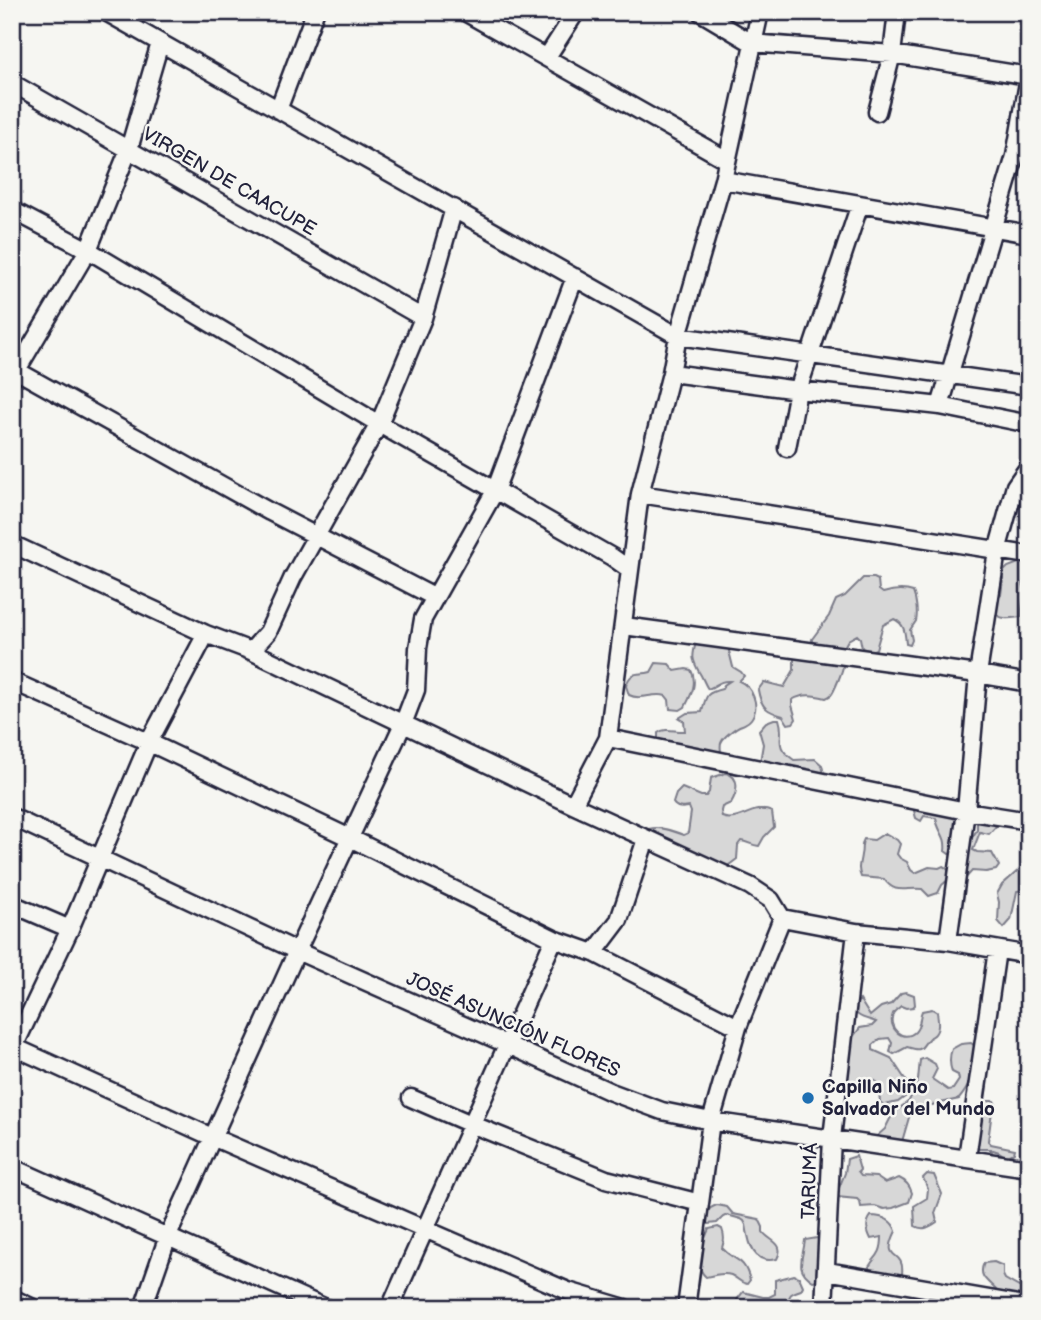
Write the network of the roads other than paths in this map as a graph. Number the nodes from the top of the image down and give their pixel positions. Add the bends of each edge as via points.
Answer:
1 (106, 12) edge
2 (315, 12) edge
3 (465, 12) edge
4 (576, 12) edge
5 (700, 12) edge
6 (760, 12) edge
7 (897, 12) edge
8 (160, 43) junction
9 (752, 43) junction
10 (892, 54) junction
11 (547, 57) junction
12 (1029, 76) edge
13 (12, 83) edge
14 (278, 110) junction
15 (877, 111) dead end
16 (130, 149) junction
17 (727, 160) junction
18 (723, 180) junction
19 (860, 204) junction
20 (454, 208) junction
21 (12, 211) edge
22 (993, 228) junction
23 (1029, 234) edge
24 (88, 250) junction
25 (575, 277) junction
26 (423, 318) junction
27 (678, 337) junction
28 (811, 355) junction
29 (15, 369) edge
30 (671, 373) junction
31 (949, 375) junction
32 (1029, 386) edge
33 (798, 390) junction
34 (940, 406) junction
35 (379, 424) junction
36 (1029, 424) edge
37 (787, 448) dead end
38 (1029, 466) edge
39 (495, 491) junction
40 (640, 494) junction
41 (316, 535) junction
42 (12, 544) edge
43 (997, 551) junction
44 (1029, 555) edge
45 (629, 569) junction
46 (435, 597) junction
47 (624, 626) junction
48 (206, 634) junction
49 (251, 651) junction
50 (978, 674) junction
51 (12, 681) edge
52 (1029, 683) edge
53 (403, 724) junction
54 (608, 738) junction
55 (149, 742) junction
56 (573, 804) junction
57 (965, 811) junction
58 (12, 817) edge
59 (1029, 821) edge
60 (350, 838) junction
61 (646, 838) junction
62 (101, 858) junction
63 (12, 904) edge
64 (782, 918) junction
65 (69, 929) junction
66 (856, 932) junction
67 (554, 939) junction
68 (948, 941) junction
69 (997, 950) junction
70 (297, 951) junction
71 (594, 953) junction
72 (1029, 956) edge
73 (738, 1027) junction
74 (506, 1044) junction
75 (13, 1048) edge
76 (411, 1098) dead end
77 (710, 1121) junction
78 (471, 1125) junction
79 (212, 1137) junction
80 (832, 1138) junction
81 (967, 1158) junction
82 (12, 1167) edge
83 (1029, 1168) edge
84 (700, 1203) junction
85 (425, 1229) junction
86 (168, 1236) junction
87 (827, 1271) junction
88 (12, 1298) edge
89 (1029, 1306) edge
90 (33, 1308) edge
91 (143, 1308) edge
92 (326, 1308) edge
93 (390, 1308) edge
94 (625, 1308) edge
95 (685, 1308) edge
96 (824, 1308) edge

1 - 8 street
2 - 14 street
3 - 11 street
4 - 11 street
5 - 9 street
6 - 9 street
7 - 10 street
8 - 14 street
8 - 16 street
9 - 10 street
9 - 17 street
10 - 12 street
10 - 15 street
11 - 17 street
12 - 22 street via 1015,156
13 - 16 street, VIRGEN DE CAACUPE
14 - 20 street
16 - 24 street
16 - 26 street, VIRGEN DE CAACUPE
17 - 18 street
18 - 19 street
18 - 27 street
19 - 22 street
19 - 28 street
20 - 25 street
20 - 26 street
21 - 24 street
22 - 23 street
22 - 31 street
24 - 29 street
24 - 35 street
25 - 27 street
25 - 39 street
26 - 35 street
27 - 28 street
27 - 30 street
28 - 31 street
28 - 33 street
29 - 41 street
30 - 33 street
30 - 40 street
31 - 32 street
31 - 34 street
33 - 34 street
33 - 37 street
34 - 36 street
35 - 39 street
35 - 41 street
38 - 43 street via 1015,486
39 - 45 street
39 - 46 street
40 - 43 street
40 - 45 street
41 - 46 street
41 - 49 street via 268,632
42 - 48 street
43 - 44 street
43 - 50 street
45 - 47 street
46 - 53 street via 423,619 416,690
47 - 50 street
47 - 54 street
48 - 49 street
48 - 55 street
49 - 53 street
50 - 52 street
50 - 57 street
51 - 55 street
53 - 56 street
53 - 60 street
54 - 56 street
54 - 57 street
55 - 60 street
55 - 62 street
56 - 61 street
57 - 59 street
57 - 68 street
58 - 62 street, JOSÉ ASUNCIÓN FLORES
60 - 67 street
60 - 70 street
61 - 64 street via 750,886 771,900
61 - 71 street via 619,920
62 - 65 street
62 - 70 street, JOSÉ ASUNCIÓN FLORES
63 - 65 street
64 - 66 street
64 - 73 street
65 - 75 street
66 - 68 street
66 - 80 street, TARUMÁ
67 - 71 street
67 - 74 street
68 - 69 street
69 - 72 street
69 - 81 street
70 - 74 street, JOSÉ ASUNCIÓN FLORES
70 - 79 street
71 - 73 street
73 - 77 street
74 - 77 street, JOSÉ ASUNCIÓN FLORES via 611,1092 662,1111
74 - 78 street
75 - 79 street
76 - 78 street
77 - 80 street, JOSÉ ASUNCIÓN FLORES
77 - 84 street
78 - 84 street via 606,1179
78 - 85 street
79 - 85 street
79 - 86 street
80 - 81 street, JOSÉ ASUNCIÓN FLORES
80 - 87 street, TARUMÁ
81 - 83 street, JOSÉ ASUNCIÓN FLORES
82 - 86 street
84 - 95 street
85 - 93 street
85 - 94 street via 568,1291
86 - 91 street
86 - 92 street
87 - 89 street
87 - 96 street, TARUMÁ
88 - 90 street

